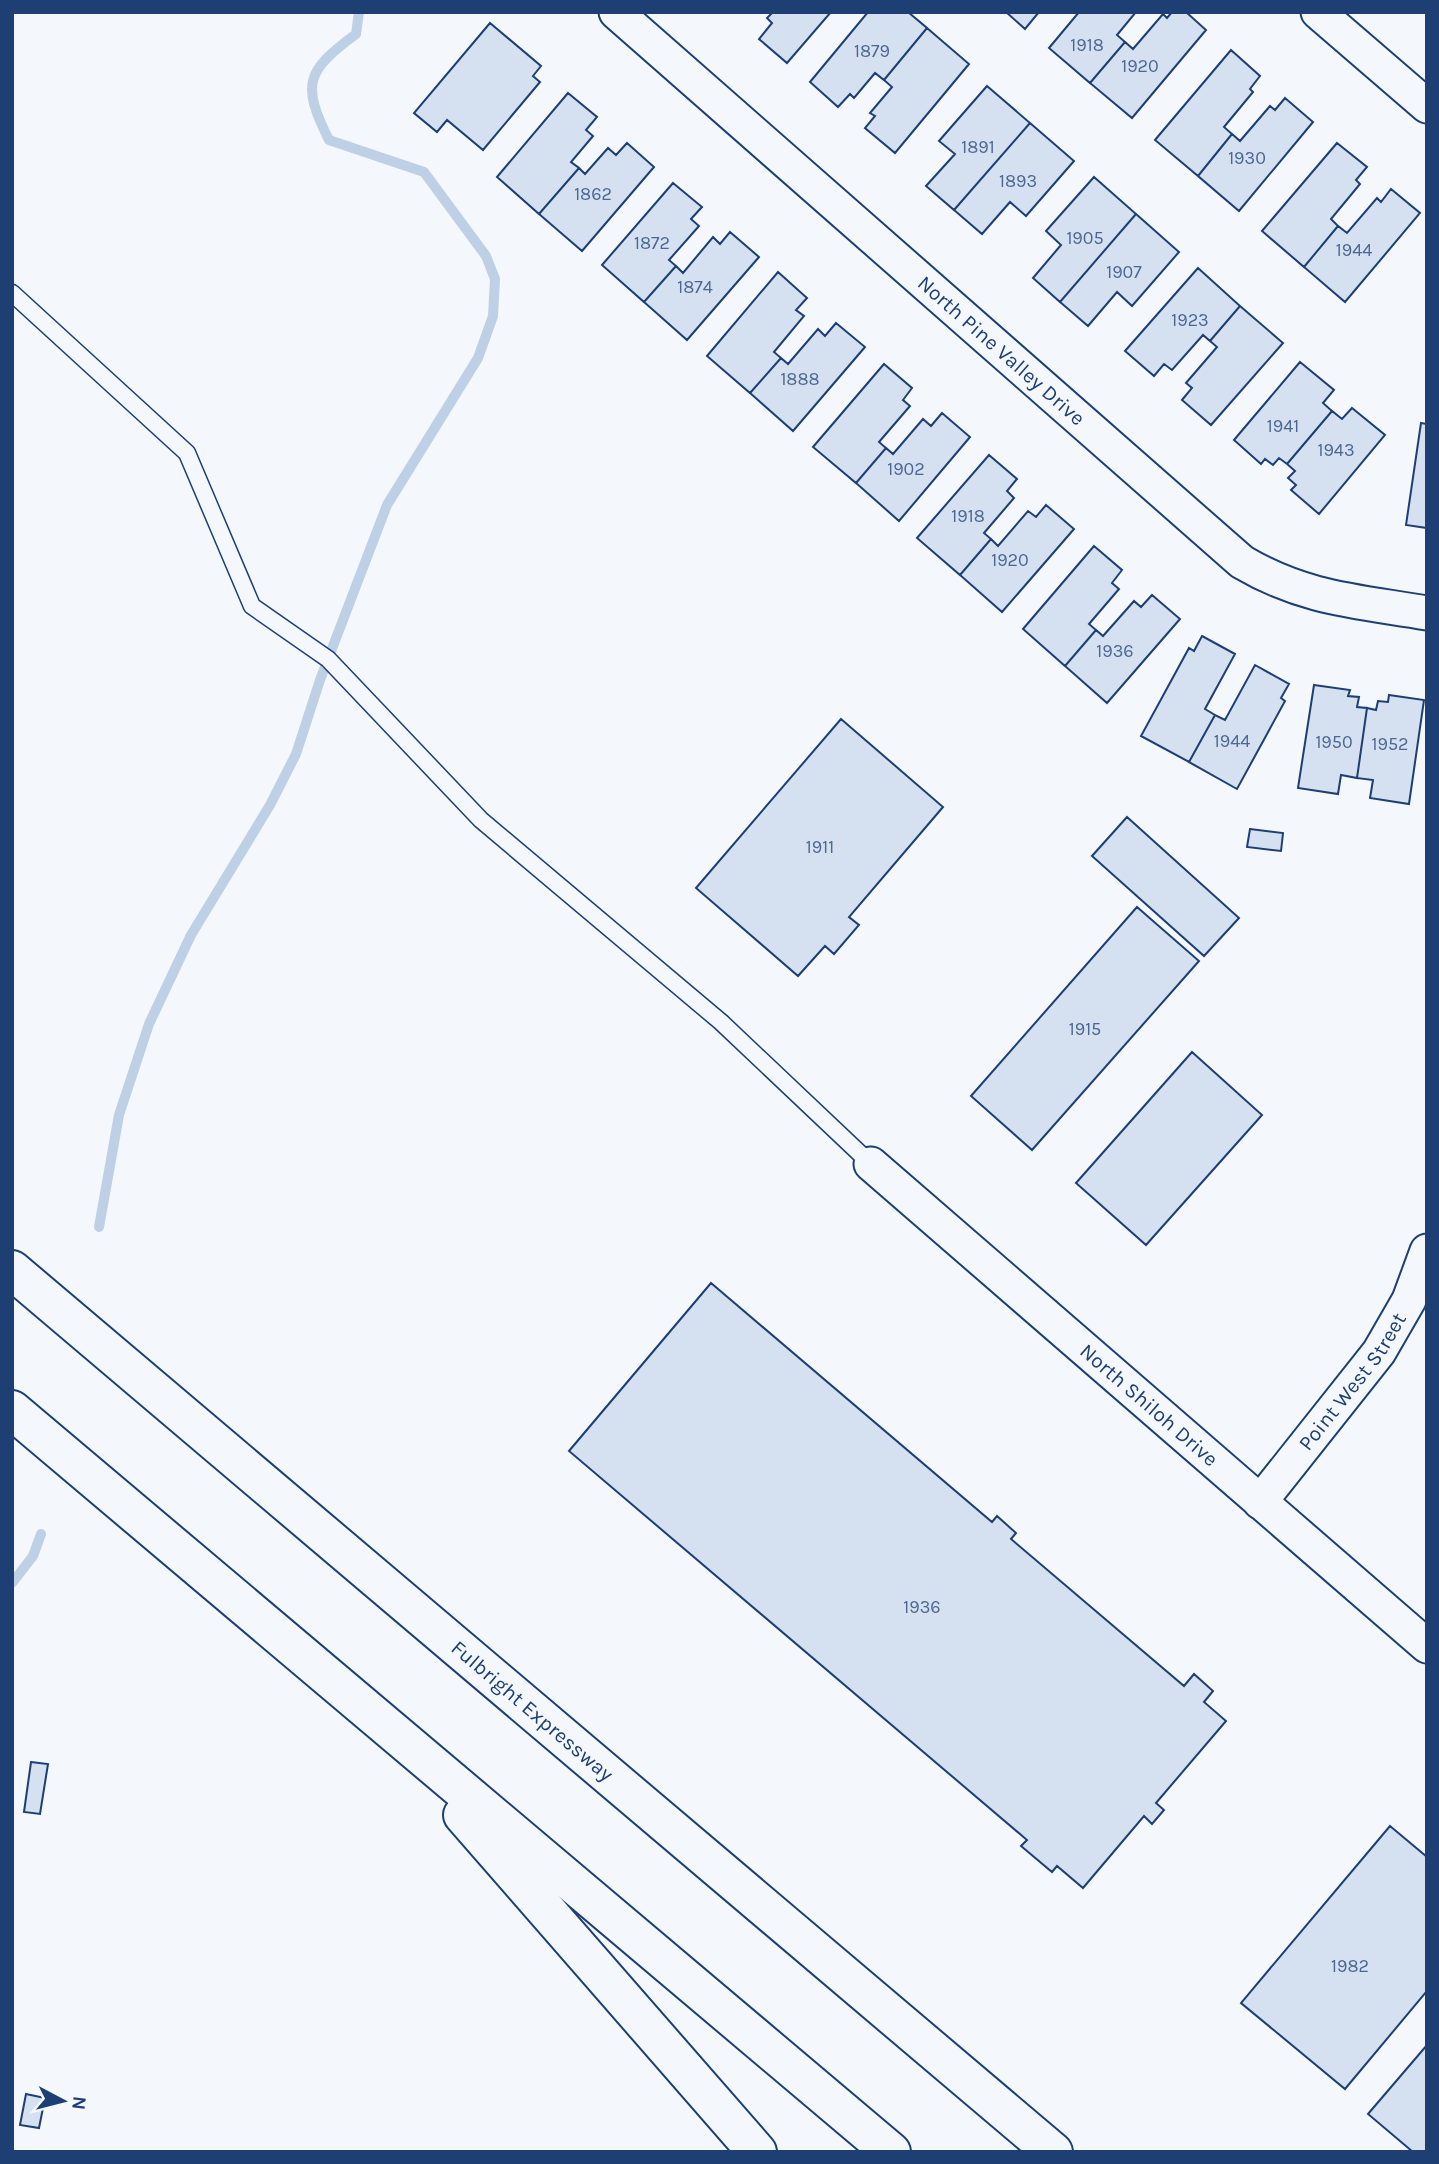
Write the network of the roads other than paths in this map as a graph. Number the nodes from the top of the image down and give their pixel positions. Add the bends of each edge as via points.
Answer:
1 (616, 12) edge
2 (1318, 12) edge
3 (1427, 106) edge
4 (12, 293) edge
5 (1427, 613) edge
6 (871, 1164) joint
7 (1427, 1251) edge
8 (12, 1270) edge
9 (12, 1410) edge
10 (1260, 1502) junction
11 (1427, 1646) edge
12 (381, 1721) junction
13 (757, 2152) edge
14 (891, 2152) edge
15 (1053, 2152) edge

1 - 5 street, North Pine Valley Drive via 1242,562 1276,582 1310,594
2 - 3 street
4 - 6 lane via 187,453 253,606 328,659 481,820 721,1022
6 - 10 street, North Shiloh Drive
7 - 10 street, Point West Street via 1409,1300 1379,1352
8 - 15 highway, Fulbright Expressway
9 - 12 highway
10 - 11 street, North Shiloh Drive
12 - 13 highway
12 - 14 highway

